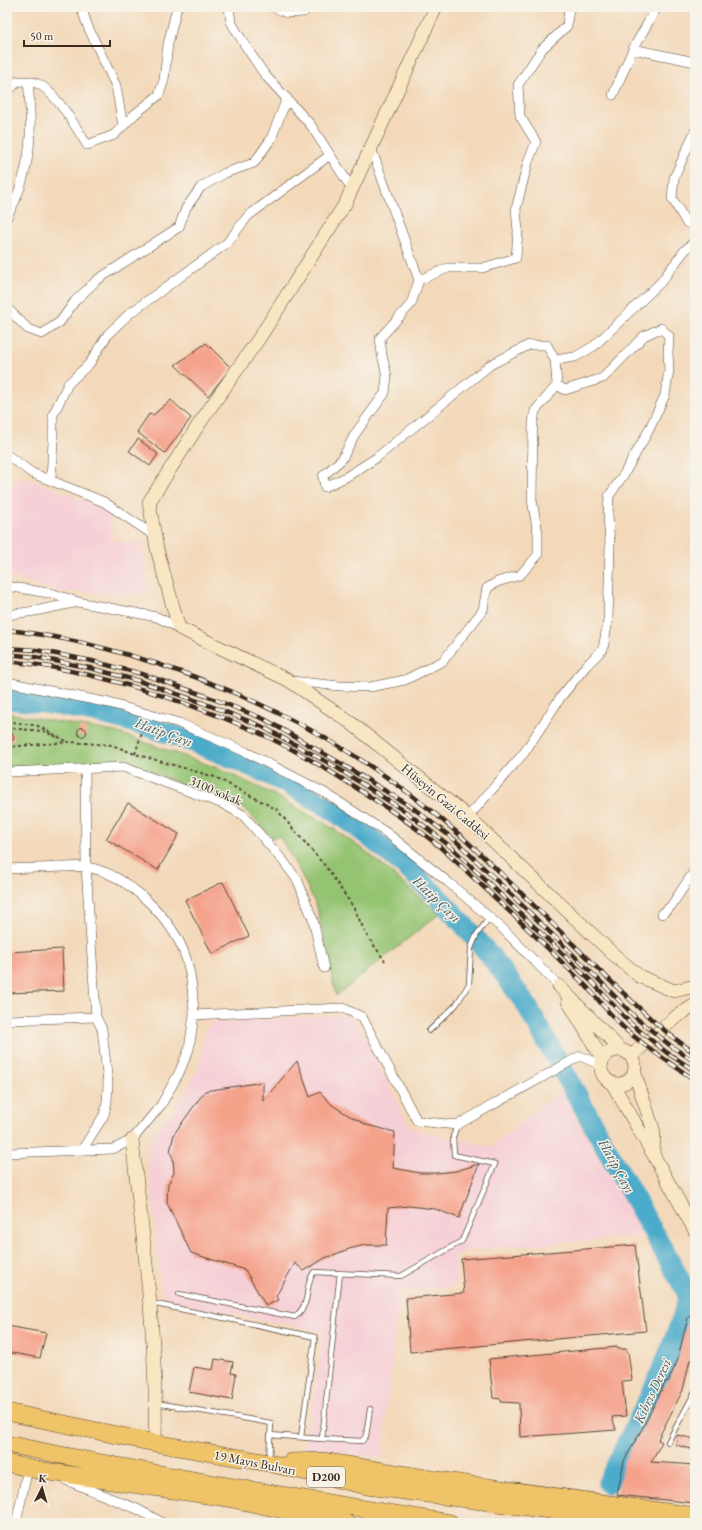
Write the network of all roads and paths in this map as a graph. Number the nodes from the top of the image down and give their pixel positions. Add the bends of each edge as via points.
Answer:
1 (81, 7) edge
2 (177, 7) edge
3 (229, 7) edge
4 (273, 7) edge
5 (308, 7) edge
6 (569, 7) edge
7 (657, 7) edge
8 (432, 11) edge
9 (633, 49) junction
10 (695, 62) edge
11 (28, 81) junction
12 (7, 92) edge
13 (613, 95) dead end
14 (287, 98) junction
15 (123, 126) junction
16 (695, 131) edge
17 (371, 148) junction
18 (330, 155) junction
19 (352, 189) junction
20 (7, 217) edge
21 (695, 227) edge
22 (695, 241) edge
23 (419, 280) junction
24 (7, 308) edge
25 (554, 360) junction
26 (557, 385) junction
27 (7, 455) edge
28 (51, 480) junction
29 (155, 536) junction
30 (7, 586) edge
31 (78, 602) junction
32 (7, 615) edge
33 (179, 628) junction
34 (288, 680) junction
35 (7, 682) edge
36 (7, 721) edge
37 (145, 722) dead end
38 (7, 728) edge
39 (135, 754) dead end
40 (85, 769) junction
41 (7, 772) edge
42 (468, 817) junction
43 (86, 867) junction
44 (7, 869) edge
45 (695, 870) edge
46 (662, 914) dead end
47 (490, 918) junction
48 (324, 968) dead end
49 (559, 986) junction
50 (695, 986) edge
51 (695, 1005) edge
52 (194, 1016) junction
53 (96, 1017) junction
54 (7, 1020) edge
55 (429, 1030) dead end
56 (626, 1053) junction
57 (602, 1062) junction
58 (634, 1072) junction
59 (612, 1083) junction
60 (457, 1125) junction
61 (132, 1140) junction
62 (82, 1150) junction
63 (7, 1153) edge
64 (653, 1154) junction
65 (695, 1231) edge
66 (340, 1273) junction
67 (179, 1294) dead end
68 (150, 1303) junction
69 (695, 1392) edge
70 (156, 1403) junction
71 (370, 1409) dead end
72 (7, 1412) edge
73 (270, 1435) junction
74 (301, 1437) junction
75 (322, 1439) junction
76 (668, 1442) dead end
77 (155, 1443) junction
78 (7, 1444) edge
79 (7, 1463) edge
80 (269, 1463) junction
81 (28, 1468) junction
82 (46, 1472) junction
83 (695, 1516) edge
84 (151, 1520) edge
85 (16, 1523) edge
86 (163, 1523) edge
87 (346, 1523) edge
88 (450, 1523) edge
89 (648, 1523) edge

1 - 15 street via 116,86
2 - 15 street via 159,95
3 - 14 street via 230,22 265,75
4 - 5 street via 287,13 304,12
6 - 23 street via 567,26 542,49 518,85 520,116 536,142 516,209 516,258 482,268 448,268
7 - 9 street
8 - 17 street
9 - 10 street
9 - 13 street
11 - 12 street via 18,81
11 - 15 street via 41,86 56,100 71,118 87,145 114,135
11 - 20 street via 32,120 28,161 16,200
14 - 18 street via 310,124
14 - 24 street via 270,139 254,163 225,173 201,187 186,208 179,227 97,280 75,301 60,322 42,334 28,329
16 - 21 street via 674,178 672,198 686,222
17 - 19 street
17 - 23 street
18 - 19 street
18 - 28 street via 248,216 227,243 129,314 108,334 90,362 68,384 53,416
19 - 29 street via 260,337 201,421 149,502
22 - 25 street via 661,282 594,346 575,357
23 - 25 street via 411,304 380,338 388,376 385,392 355,434 342,459 323,476 325,487 376,458 490,365 528,345 547,345
25 - 26 street
26 - 34 street via 535,412 533,423 532,500 538,533 538,555 520,575 497,582 488,588 483,610 443,661 405,680 370,687
26 - 42 street via 565,390 603,378 644,336 661,328 669,336 669,370 665,395 649,430 609,496 608,605 603,649 560,698 524,753
27 - 28 street via 32,472
28 - 29 street via 104,502
29 - 33 street
30 - 31 street via 54,594
31 - 32 street
31 - 33 street via 157,617
33 - 34 street, Hüseyin Gazi Caddesi
34 - 42 street, Hüseyin Gazi Caddesi via 351,723
35 - 47 street via 109,702 179,723 246,752 325,793 387,833
36 - 38 path via 38,726 69,742 43,732
37 - 39 path
40 - 41 street, 3100 sokak
40 - 43 street
40 - 48 street, 3100 sokak via 123,767 223,804 243,815 298,882 313,920
42 - 50 street, Hüseyin Gazi Caddesi via 639,976 674,991
43 - 44 street
43 - 52 street via 105,873 127,885 151,903 172,930 186,957 193,987
43 - 53 street
45 - 46 street via 671,906
47 - 49 street
47 - 55 lane via 477,934 471,948 469,984 456,1005
49 - 56 street
49 - 57 street
51 - 56 street
52 - 60 street via 343,1008 362,1017 417,1121
52 - 61 street via 188,1049 179,1074 161,1105
53 - 54 street
53 - 62 street via 102,1028 108,1083 104,1115
56 - 57 street via 610,1052
56 - 58 street via 635,1066
57 - 59 street via 603,1076
57 - 60 street via 580,1056
58 - 59 street via 628,1081
58 - 64 street via 654,1132
59 - 64 street
60 - 66 lane via 453,1137 454,1155 495,1164 462,1242 401,1276
61 - 62 street via 113,1149
61 - 68 street
62 - 63 street
64 - 65 street
66 - 67 lane via 314,1272 310,1277 308,1297 303,1311 295,1317
66 - 75 lane
68 - 70 street
68 - 74 lane via 315,1337
69 - 76 lane
70 - 73 lane via 271,1423
70 - 77 street
71 - 75 lane via 366,1436 362,1441
72 - 77 highway, 19 Mayıs Bulvarı / D200
73 - 74 lane
73 - 80 lane
74 - 75 lane
77 - 80 highway, 19 Mayıs Bulvarı / D200
78 - 88 highway, D200 via 232,1487
79 - 81 highway
80 - 83 highway via 322,1461 436,1480
80 - 89 highway, 19 Mayıs Bulvarı / D200 via 367,1486
81 - 82 highway
81 - 85 street
82 - 84 street via 137,1509
82 - 87 highway via 228,1498
84 - 86 street

